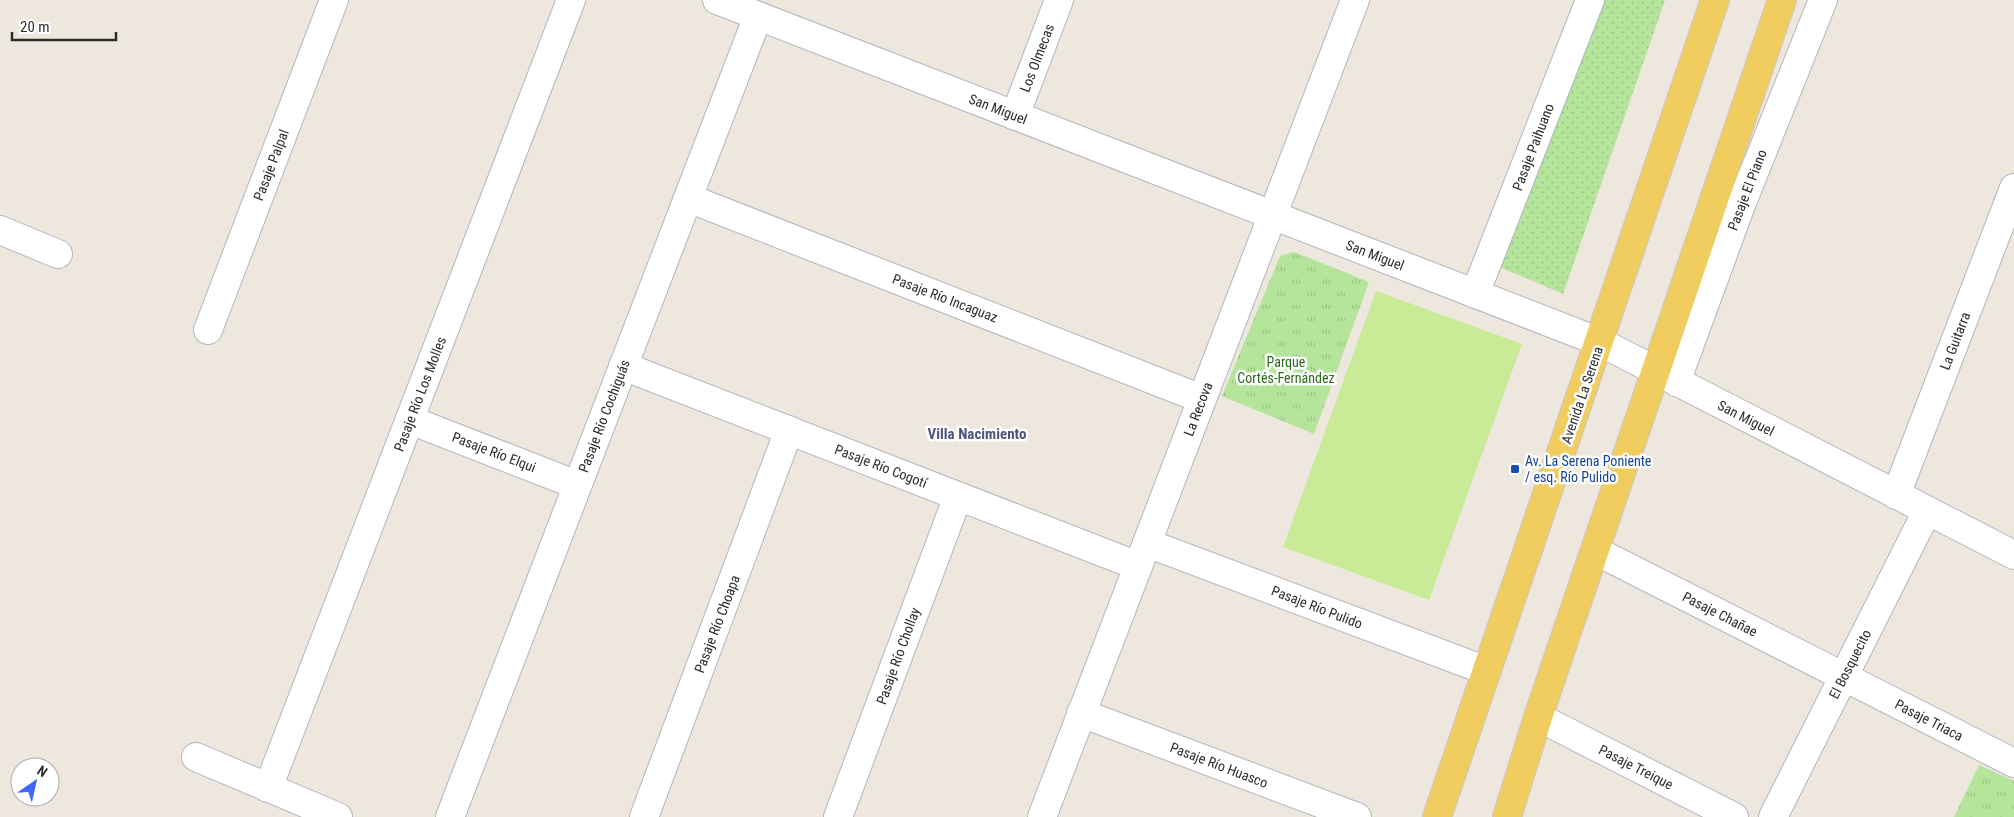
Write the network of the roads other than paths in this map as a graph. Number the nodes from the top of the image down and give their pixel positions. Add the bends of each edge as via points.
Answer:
1 (334, 0) edge
2 (571, 0) edge
3 (717, 0) edge
4 (1059, 0) edge
5 (1355, 0) edge
6 (1590, 0) edge
7 (1715, 0) edge
8 (1782, 0) edge
9 (1823, 0) edge
10 (758, 16) junction
11 (1015, 116) junction
12 (2014, 188) edge
13 (688, 198) junction
14 (1272, 215) junction
15 (0, 230) edge
16 (58, 254) dead end
17 (1475, 294) junction
18 (208, 330) dead end
19 (1600, 342) junction
20 (623, 366) junction
21 (1666, 377) junction
22 (1202, 399) junction
23 (410, 420) junction
24 (789, 430) junction
25 (577, 485) junction
26 (1896, 495) junction
27 (958, 496) junction
28 (1927, 510) junction
29 (1596, 551) junction
30 (1142, 554) junction
31 (2014, 555) edge
32 (1487, 671) junction
33 (1843, 677) junction
34 (1082, 713) junction
35 (1538, 717) junction
36 (196, 757) dead end
37 (2014, 762) edge
38 (268, 788) junction
39 (338, 817) edge
40 (450, 817) edge
41 (644, 817) edge
42 (838, 817) edge
43 (1042, 817) edge
44 (1357, 817) edge
45 (1437, 817) edge
46 (1507, 817) edge
47 (1734, 817) edge
48 (1773, 817) edge

1 - 18 street, Pasaje Palpal
2 - 23 street, Pasaje Río Los Molles
3 - 10 street, San Miguel
4 - 11 street, Los Olmecas
5 - 14 street, La Recova
6 - 17 street, Pasaje Paihuano
7 - 19 main road, Avenida La Serena
8 - 21 main road
9 - 21 street, Pasaje El Piano via 1741,205
10 - 11 street, San Miguel
10 - 13 street, Pasaje Río Cochiguás
11 - 14 street, San Miguel
12 - 26 street, La Guitarra
13 - 20 street, Pasaje Río Cochiguás
13 - 22 street, Pasaje Río Incaguaz
14 - 17 street, San Miguel
14 - 22 street, La Recova
15 - 16 street
17 - 19 street, San Miguel
19 - 21 street, San Miguel
19 - 32 main road, Avenida La Serena
20 - 24 street, Pasaje Río Cogotí
20 - 25 street, Pasaje Río Cochiguás
21 - 26 street, San Miguel
21 - 29 main road
22 - 30 street, La Recova
23 - 25 street, Pasaje Río Elqui
23 - 38 street, Pasaje Río Los Molles
24 - 27 street, Pasaje Río Cogotí
24 - 41 street, Pasaje Río Choapa
25 - 40 street, Pasaje Río Cochiguás
26 - 28 street, San Miguel
27 - 30 street, Pasaje Río Cogotí
27 - 42 street, Pasaje Río Chollay
28 - 31 street, San Miguel
28 - 33 street, El Bosquecito
29 - 33 street, Pasaje Chañae
29 - 35 main road
30 - 32 street, Pasaje Río Pulido
30 - 34 street, La Recova
32 - 45 main road, Avenida La Serena
33 - 37 street, Pasaje Triaca
33 - 48 street, El Bosquecito
34 - 43 street, La Recova
34 - 44 street, Pasaje Río Huasco
35 - 46 main road
35 - 47 street, Pasaje Treique
36 - 38 street
38 - 39 street

